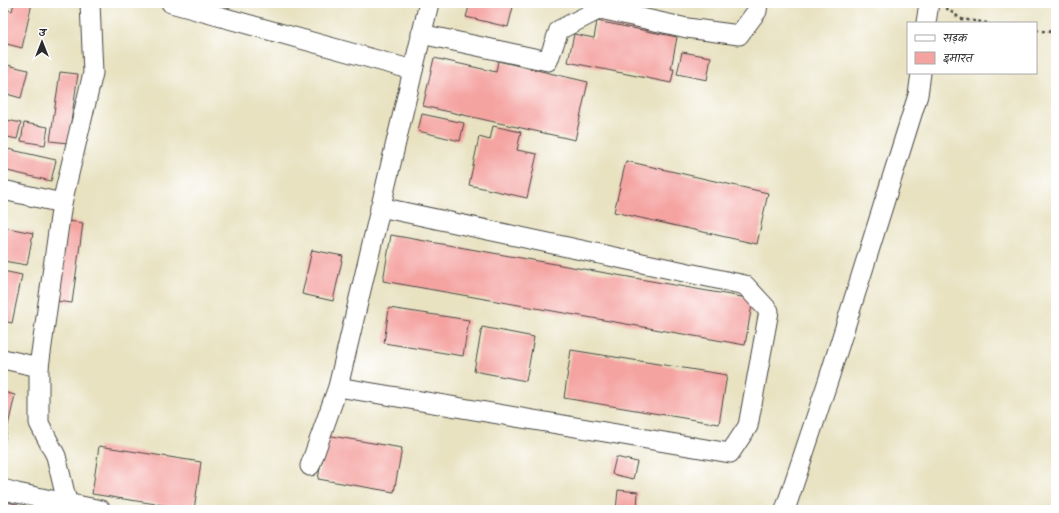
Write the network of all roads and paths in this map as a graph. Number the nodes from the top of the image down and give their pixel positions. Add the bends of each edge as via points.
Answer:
1 (90, 3) edge
2 (171, 3) edge
3 (429, 3) edge
4 (758, 3) edge
5 (937, 5) edge
6 (1056, 20) edge
7 (927, 22) edge
8 (981, 22) edge
9 (1037, 30) edge
10 (421, 34) junction
11 (413, 70) junction
12 (921, 74) edge
13 (3, 190) edge
14 (62, 203) junction
15 (380, 207) junction
16 (3, 359) edge
17 (39, 367) junction
18 (338, 387) junction
19 (310, 466) dead end
20 (3, 489) edge
21 (66, 502) junction
22 (101, 510) edge
23 (785, 510) edge

1 - 14 street via 93,73
2 - 11 street
3 - 10 street
4 - 10 street via 757,11 739,35 686,28 600,9 559,30 548,61
5 - 7 street
5 - 8 path via 961,19
6 - 9 path via 1049,32
10 - 11 street
11 - 15 street
12 - 23 street via 914,110
13 - 14 street
14 - 17 street
15 - 18 street
15 - 18 street via 745,285 769,311 748,426 730,453
16 - 17 street
17 - 21 street via 39,423 56,456
18 - 19 street
20 - 21 street
21 - 22 street

